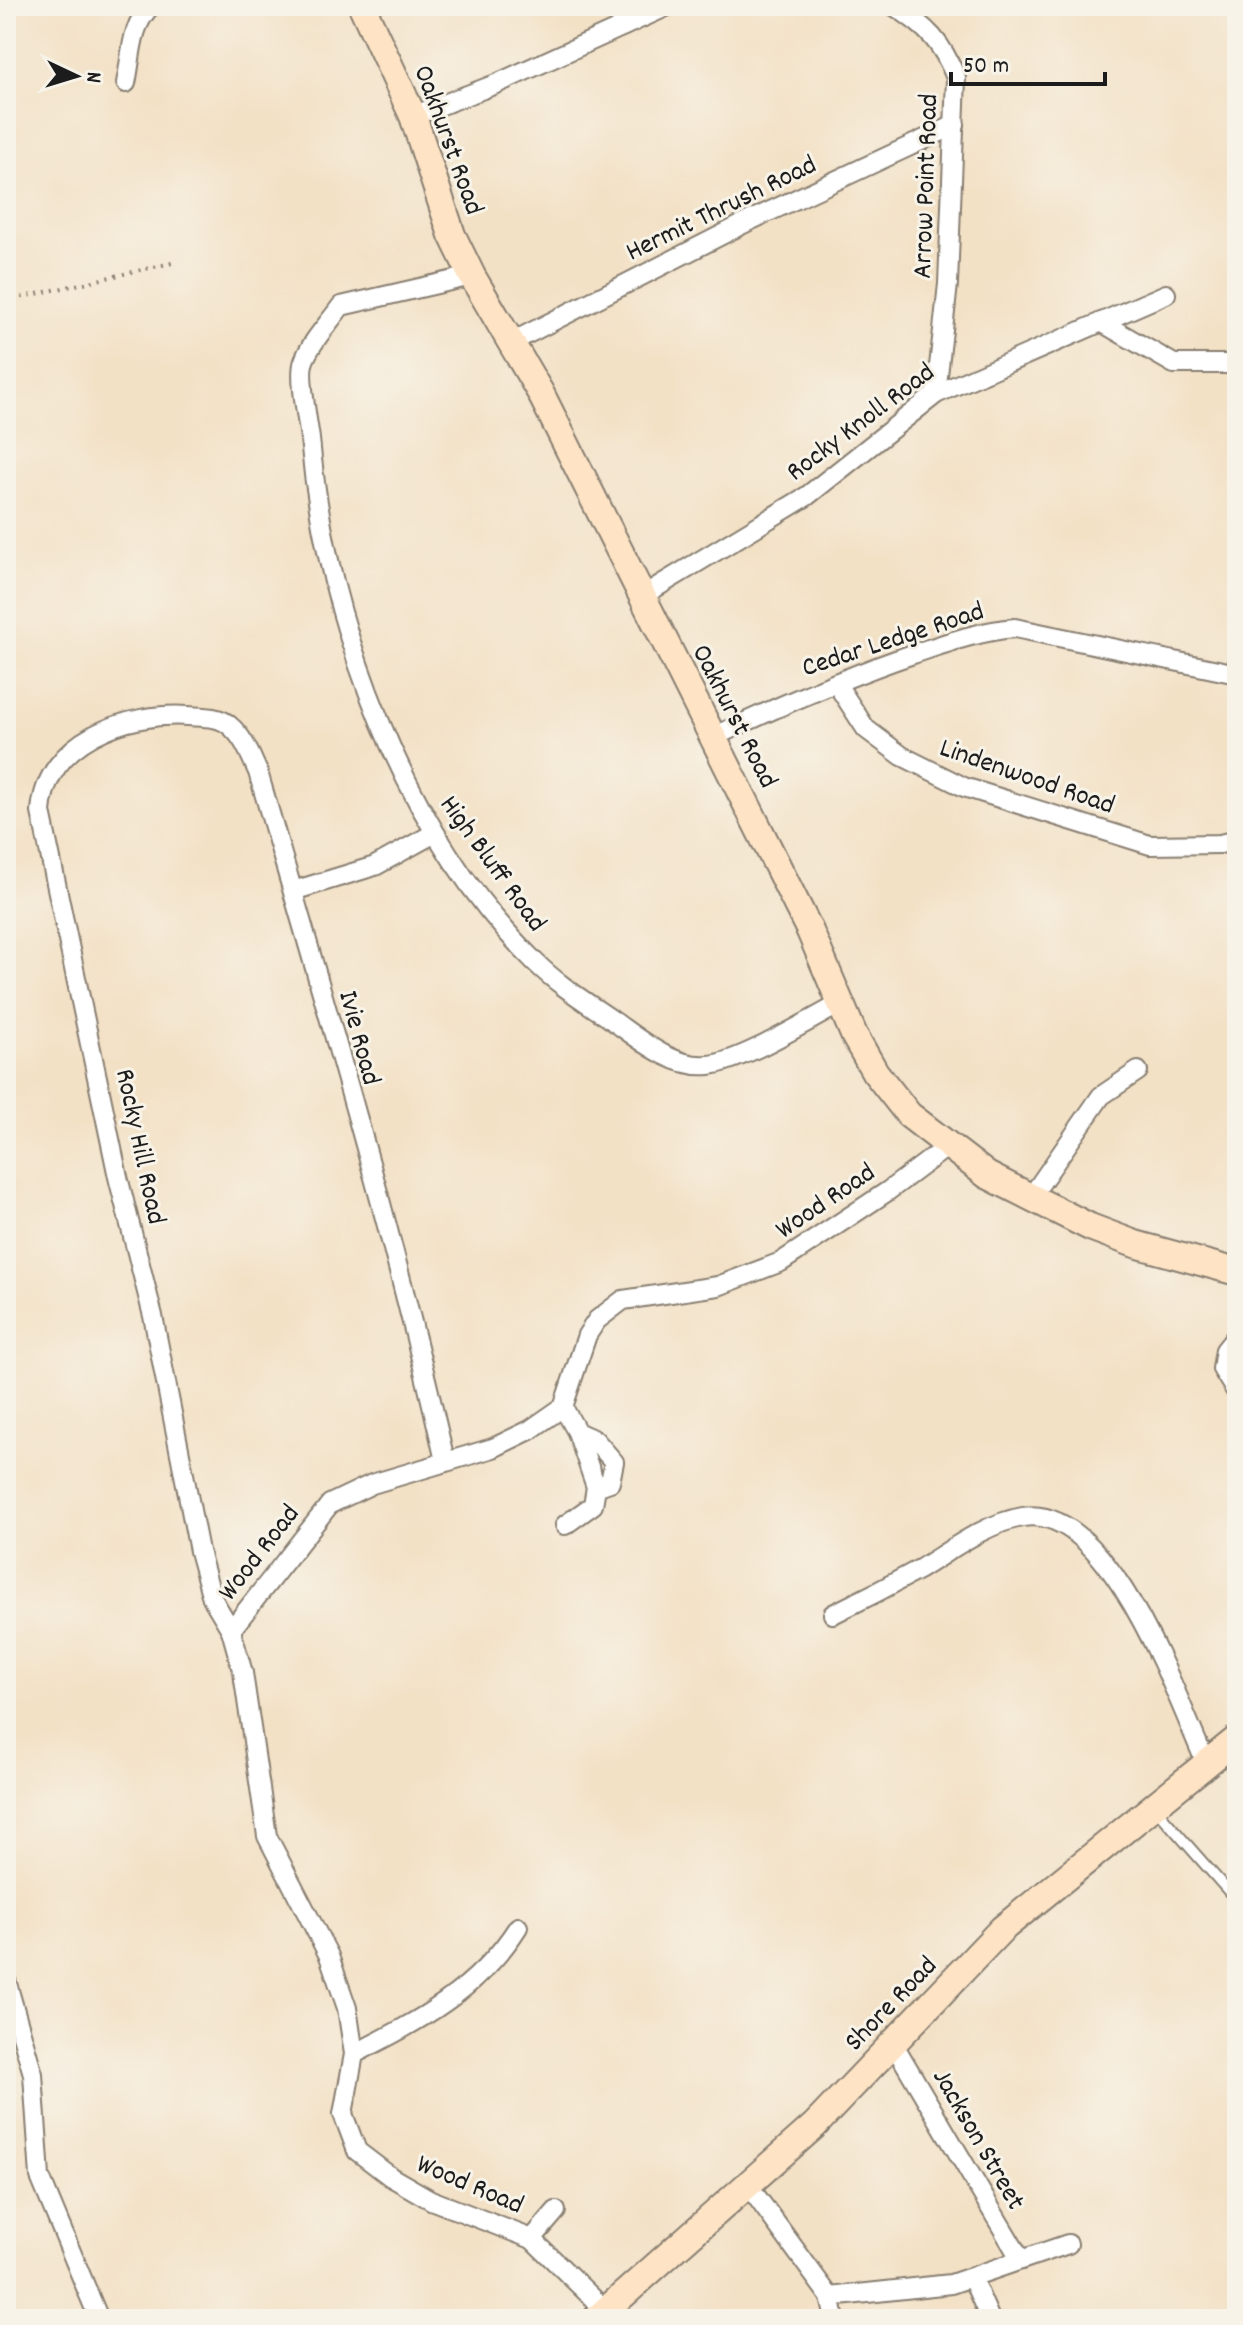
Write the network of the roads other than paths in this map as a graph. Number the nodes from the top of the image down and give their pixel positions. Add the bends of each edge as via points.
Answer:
1 (151, 6) edge
2 (362, 6) edge
3 (614, 6) edge
4 (668, 6) edge
5 (894, 6) edge
6 (624, 26) junction
7 (126, 83) dead end
8 (413, 116) junction
9 (955, 125) junction
10 (472, 276) junction
11 (1166, 294) dead end
12 (1101, 322) junction
13 (512, 342) junction
14 (1237, 364) edge
15 (936, 394) junction
16 (642, 596) junction
17 (1237, 674) edge
18 (836, 683) junction
19 (138, 717) joint
20 (713, 737) junction
21 (433, 834) junction
22 (1237, 840) edge
23 (293, 891) junction
24 (840, 1004) junction
25 (1138, 1071) dead end
26 (948, 1146) junction
27 (1031, 1197) junction
28 (1237, 1272) edge
29 (1237, 1335) edge
30 (1237, 1393) edge
31 (563, 1407) junction
32 (577, 1432) junction
33 (445, 1461) junction
34 (596, 1487) junction
35 (565, 1525) dead end
36 (833, 1614) dead end
37 (231, 1630) junction
38 (1237, 1739) edge
39 (1206, 1763) junction
40 (1152, 1805) junction
41 (1237, 1901) edge
42 (518, 1927) dead end
43 (6, 1980) edge
44 (893, 2043) junction
45 (354, 2054) junction
46 (748, 2185) junction
47 (556, 2211) dead end
48 (532, 2239) junction
49 (1068, 2244) dead end
50 (1021, 2260) junction
51 (972, 2278) junction
52 (830, 2297) junction
53 (600, 2315) edge
54 (99, 2319) edge
55 (835, 2319) edge
56 (990, 2319) edge

1 - 7 street via 134,32
2 - 8 street, Oakhurst Road
3 - 6 street
4 - 6 street
5 - 9 street, Arrow Point Road via 945,49 956,78
6 - 8 street
8 - 10 street, Oakhurst Road via 452,235
9 - 13 street, Hermit Thrush Road via 747,222
9 - 15 street, Arrow Point Road via 948,284
10 - 13 street, Oakhurst Road
10 - 21 street, High Bluff Road via 341,306 303,363 313,473 332,570 356,655 403,777
11 - 12 street, Rocky Knoll Road
12 - 14 street via 1174,364
12 - 15 street, Rocky Knoll Road
13 - 16 street, Oakhurst Road
15 - 16 street, Rocky Knoll Road via 807,496
16 - 20 street, Oakhurst Road
17 - 18 street, Cedar Ledge Road via 1015,628 965,637
18 - 20 street, Cedar Ledge Road
18 - 22 street, Lindenwood Road via 866,729 902,756 964,787 1150,845
19 - 23 street, Ivie Road via 215,719 238,734 258,772
19 - 37 street, Rocky Hill Road via 106,728 65,758 49,778 41,812 118,1177 153,1316 199,1551 212,1598
20 - 24 street, Oakhurst Road via 810,931
21 - 23 street via 375,866
21 - 24 street, High Bluff Road via 537,964 663,1055 708,1066
23 - 33 street, Ivie Road via 422,1357
24 - 26 street, Oakhurst Road via 889,1091
25 - 27 street via 1101,1096
26 - 27 street, Oakhurst Road via 987,1175
26 - 31 street, Wood Road via 781,1262 718,1286 623,1300 587,1335
27 - 28 street, Oakhurst Road via 1135,1244
29 - 30 street via 1225,1350 1222,1369
31 - 32 street
31 - 33 street, Wood Road via 493,1448
32 - 34 street
32 - 34 street via 595,1440 614,1462 610,1482
33 - 37 street, Wood Road via 350,1492 330,1504
34 - 35 street via 593,1505
36 - 39 street via 992,1526 1043,1515 1103,1557 1124,1586
37 - 45 street, Wood Road via 243,1673 267,1836 343,1991
38 - 39 street, Shore Road
39 - 40 street, Shore Road
40 - 41 lane
40 - 44 street, Shore Road via 1002,1929
42 - 45 street via 471,1985 419,2021
43 - 54 street via 33,2074 40,2177
44 - 46 street, Shore Road via 815,2125
44 - 50 street, Jackson Street
45 - 48 street, Wood Road via 343,2114 357,2151 431,2200
46 - 52 street
46 - 53 street, Shore Road
47 - 48 street
48 - 53 street, Wood Road
49 - 50 street
50 - 51 street
51 - 52 street via 903,2292
51 - 56 street
52 - 55 street

